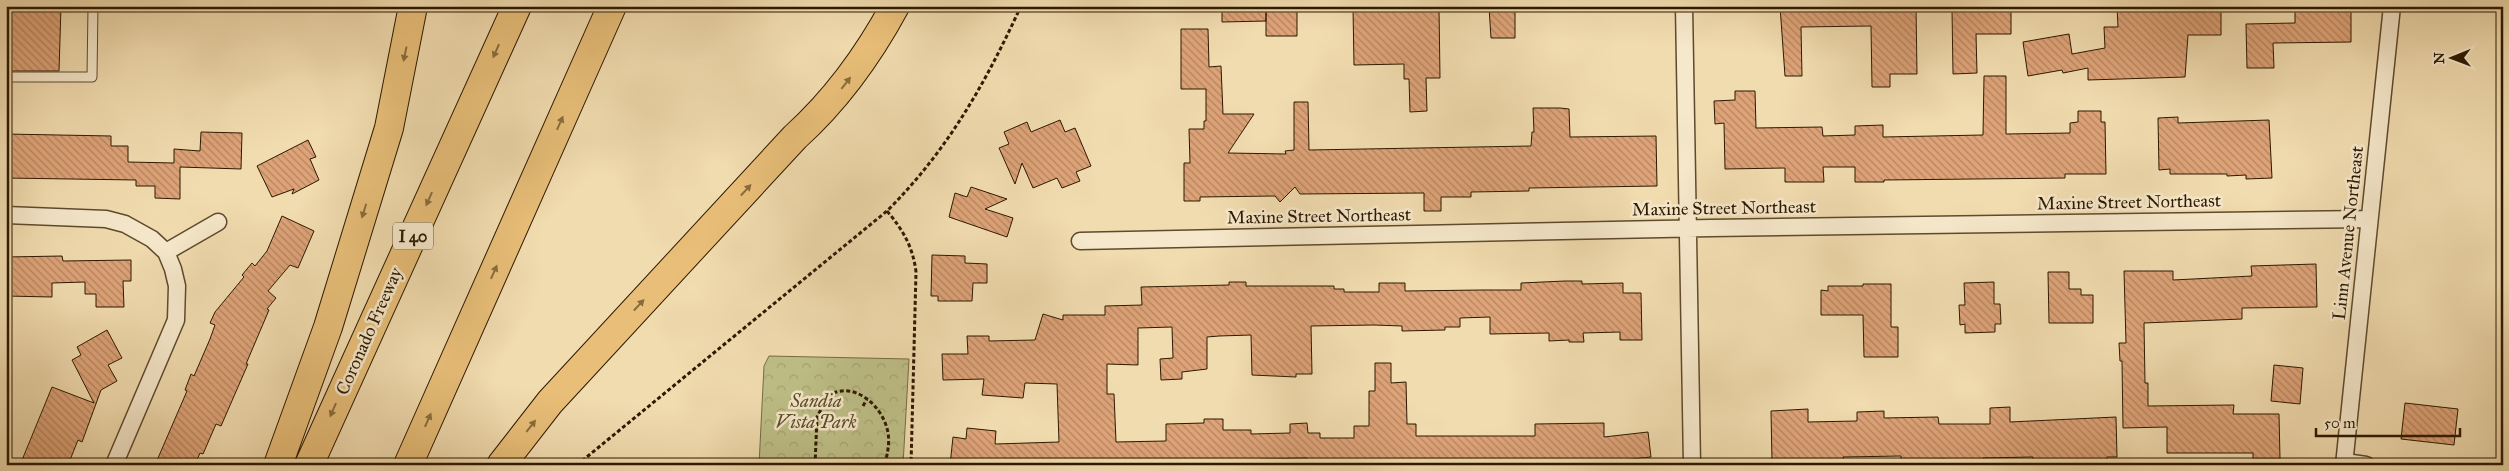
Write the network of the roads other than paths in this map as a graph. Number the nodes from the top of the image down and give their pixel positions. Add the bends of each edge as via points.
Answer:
1 (92, 6) edge
2 (413, 6) edge
3 (516, 6) edge
4 (612, 6) edge
5 (877, 6) edge
6 (895, 6) edge
7 (907, 6) edge
8 (1684, 6) edge
9 (2392, 6) edge
10 (867, 54) junction
11 (6, 77) edge
12 (6, 215) edge
13 (2368, 219) junction
14 (218, 222) dead end
15 (1688, 228) junction
16 (1080, 241) dead end
17 (166, 252) junction
18 (2344, 463) edge
19 (114, 465) edge
20 (278, 465) edge
21 (309, 465) edge
22 (408, 465) edge
23 (501, 465) edge
24 (1692, 465) edge
25 (2366, 465) edge

1 - 11 lane via 92,77
2 -> 20 highway via 389,128 328,327
3 -> 21 highway, Coronado Freeway / I 40
22 -> 4 highway
5 - 10 highway via 865,28 863,41
6 - 10 highway
7 - 10 highway via 886,43
8 - 15 street
9 - 13 street, Linn Avenue Northeast
23 -> 10 highway via 550,402 789,144 823,112
12 - 17 street via 106,219 125,224 152,239
13 - 15 street, Maxine Street Northeast
13 - 18 street, Linn Avenue Northeast
14 - 17 street
15 - 16 street, Maxine Street Northeast
15 - 24 street
17 - 19 street via 176,286 176,320
18 - 25 street

